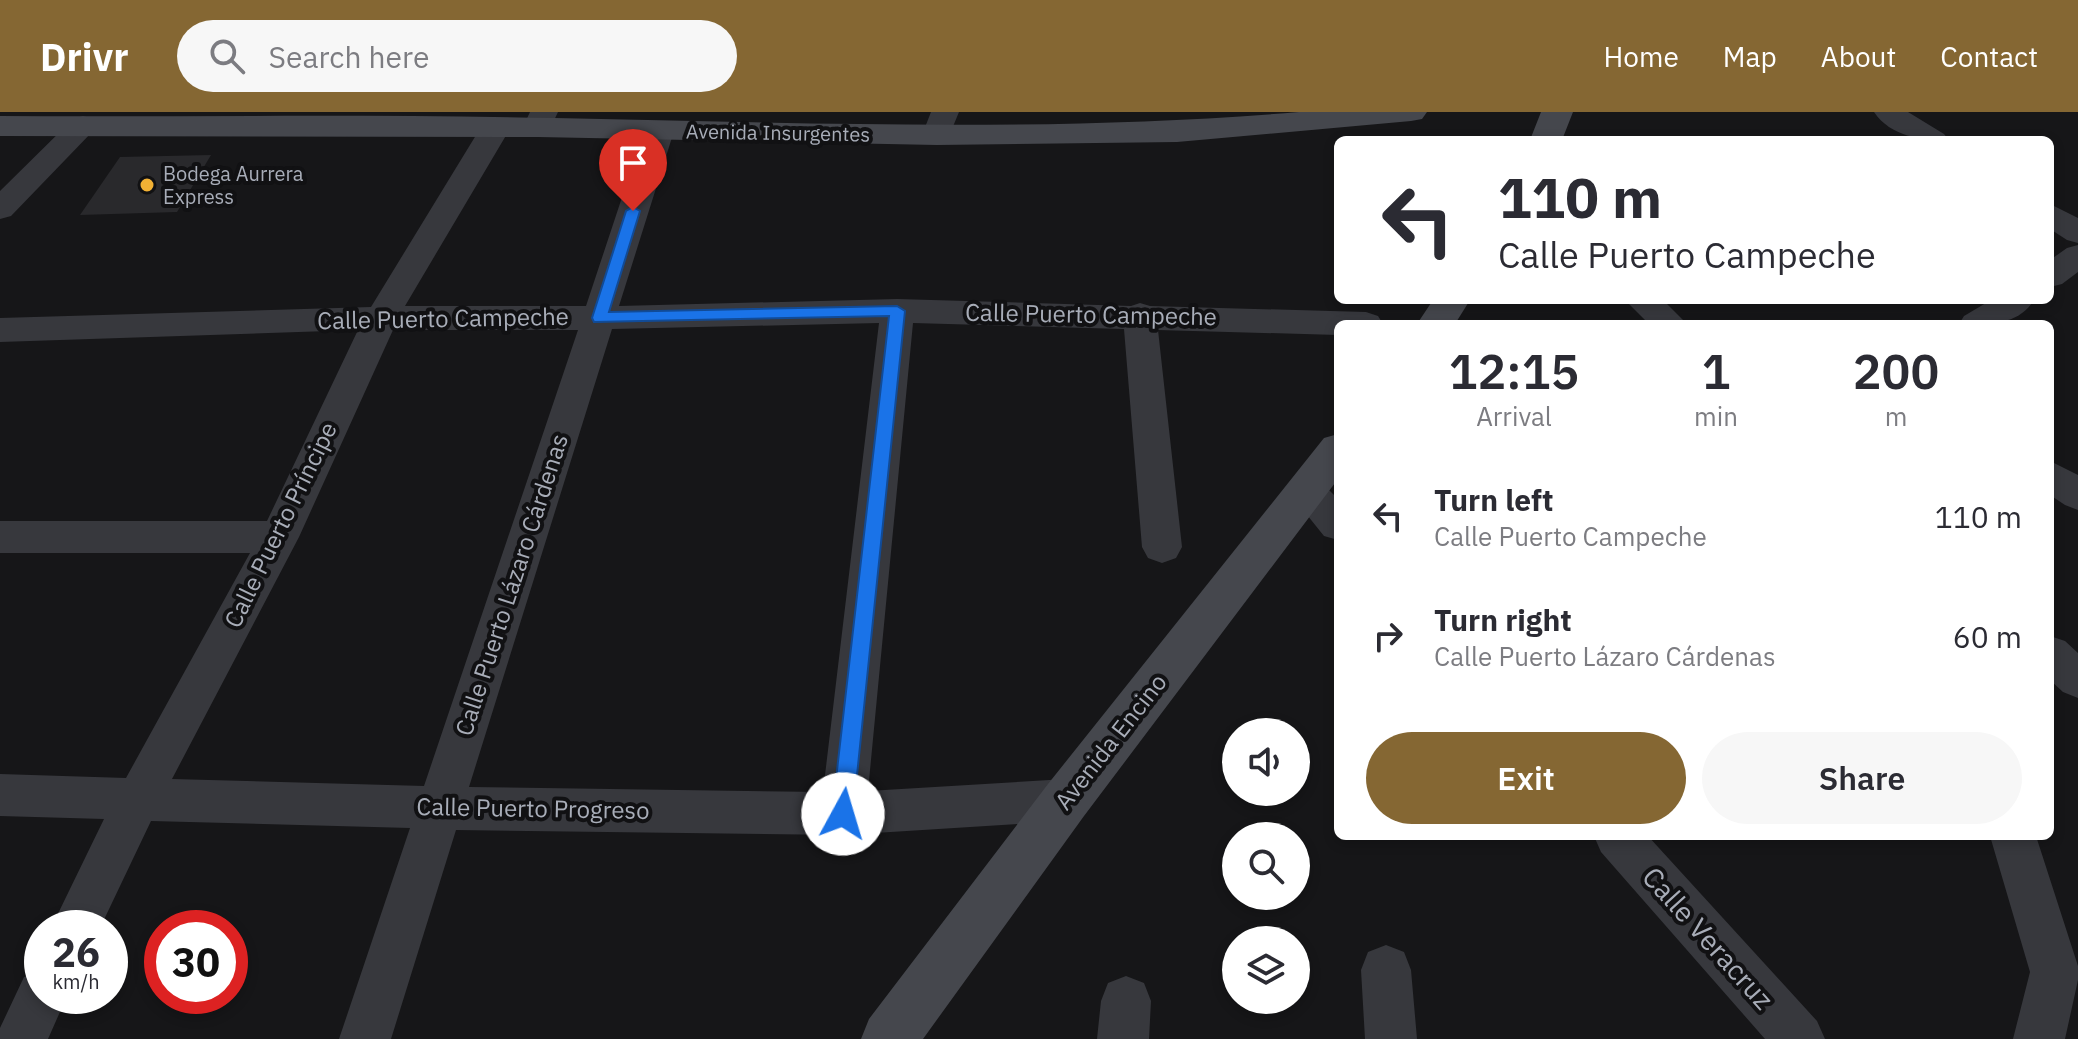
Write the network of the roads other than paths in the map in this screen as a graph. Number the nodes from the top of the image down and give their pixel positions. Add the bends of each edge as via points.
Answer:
1 (1411, 112) edge
2 (1557, 112) edge
3 (1888, 112) edge
4 (541, 120) edge
5 (941, 124) edge
6 (83, 125) junction
7 (0, 126) edge
8 (496, 127) junction
9 (659, 131) junction
10 (1548, 136) edge
11 (1927, 136) edge
12 (0, 209) edge
13 (2054, 217) edge
14 (2078, 233) edge
15 (2078, 256) edge
16 (2054, 273) edge
17 (1647, 304) edge
18 (2010, 304) edge
19 (897, 311) junction
20 (1140, 315) junction
21 (381, 318) junction
22 (599, 318) junction
23 (1665, 320) edge
24 (1983, 320) edge
25 (1334, 323) edge
26 (0, 330) edge
27 (1334, 454) edge
28 (2054, 478) edge
29 (1306, 490) junction
30 (2078, 495) edge
31 (1334, 521) edge
32 (0, 537) edge
33 (279, 537) junction
34 (1162, 547) dead end
35 (2054, 658) edge
36 (2078, 679) edge
37 (0, 795) edge
38 (138, 799) junction
39 (1066, 800) junction
40 (440, 808) junction
41 (843, 814) junction
42 (1621, 840) edge
43 (2011, 840) edge
44 (84, 910) edge
45 (1386, 970) dead end
46 (33, 1014) edge
47 (21, 1039) edge
48 (365, 1039) edge
49 (889, 1039) edge
50 (1391, 1039) edge
51 (1799, 1039) edge
52 (2039, 1039) edge

1 - 5 main road, Avenida Insurgentes via 1177,132
2 - 10 main road
3 - 11 street
4 - 8 main road, Avenida Insurgentes
4 - 9 main road, Avenida Insurgentes
5 - 9 main road, Avenida Insurgentes
6 - 7 main road, Avenida Insurgentes
6 - 8 main road, Avenida Insurgentes
6 - 12 street
8 - 21 street, Calle Puerto Príncipe
9 - 22 street, Calle Puerto Lázaro Cárdenas
13 - 14 street
15 - 16 street
17 - 23 street
18 - 24 street
19 - 20 street, Calle Puerto Campeche
19 - 22 street, Calle Puerto Campeche
19 - 41 street
20 - 25 street, Calle Puerto Campeche
20 - 34 street
21 - 22 street, Calle Puerto Campeche
21 - 26 street, Calle Puerto Campeche
21 - 33 street, Calle Puerto Príncipe
22 - 40 street, Calle Puerto Lázaro Cárdenas
27 - 29 main road, Avenida Encino
28 - 30 street
29 - 31 street
29 - 39 main road, Avenida Encino
32 - 33 street
33 - 38 street, Calle Puerto Príncipe
35 - 36 street
37 - 38 street, Calle Puerto Progreso
38 - 40 street, Calle Puerto Progreso
38 - 44 street, Calle Puerto Príncipe
39 - 41 street, Calle Puerto Progreso
39 - 49 main road, Avenida Encino
40 - 41 street, Calle Puerto Progreso
40 - 48 street, Calle Puerto Lázaro Cárdenas
42 - 51 street, Calle Veracruz
43 - 52 street via 2055,972
45 - 50 street
46 - 47 street

